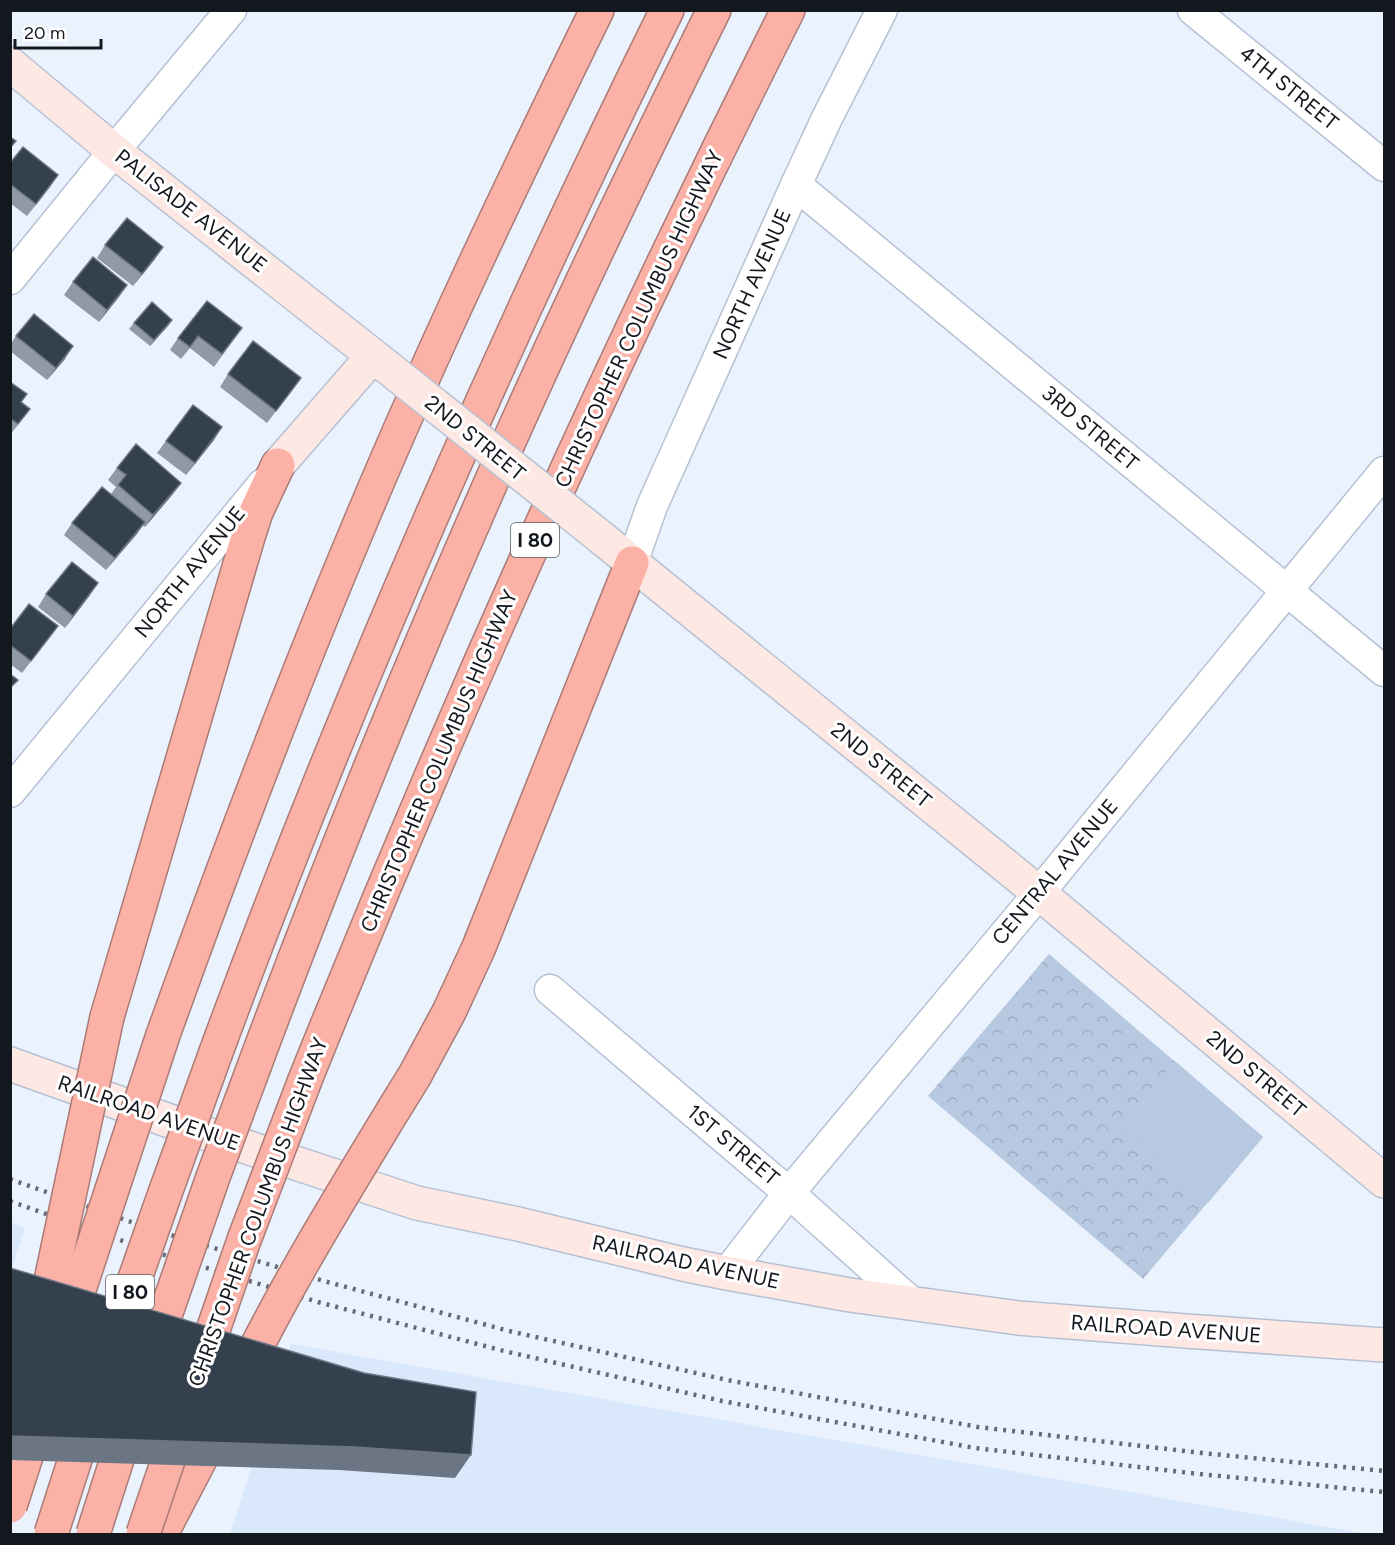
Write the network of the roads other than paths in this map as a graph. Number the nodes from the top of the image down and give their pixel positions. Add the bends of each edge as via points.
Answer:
1 (231, 10) edge
2 (597, 10) edge
3 (667, 10) edge
4 (714, 10) edge
5 (788, 10) edge
6 (882, 10) edge
7 (1193, 10) edge
8 (10, 64) edge
9 (114, 151) junction
10 (1384, 166) edge
11 (796, 185) junction
12 (10, 279) edge
13 (380, 361) junction
14 (278, 465) junction
15 (1384, 472) edge
16 (632, 563) junction
17 (1287, 591) junction
18 (1384, 671) edge
19 (10, 792) edge
20 (1039, 893) junction
21 (550, 990) dead end
22 (10, 1064) edge
23 (1384, 1181) edge
24 (789, 1193) junction
25 (727, 1273) junction
26 (914, 1304) junction
27 (1384, 1345) edge
28 (10, 1471) edge
29 (10, 1506) edge
30 (51, 1534) edge
31 (93, 1534) edge
32 (143, 1534) edge
33 (161, 1534) edge

1 - 9 street
2 - 14 highway, I 80, bridge via 441,340 358,527 244,813 102,1218 46,1357 107,1017 248,537
3 - 30 highway, I 80, bridge via 476,416 310,805 167,1186
4 - 31 highway, I 80, bridge via 485,496 334,858 213,1177
5 - 32 highway, CHRISTOPHER COLUMBUS HIGHWAY / I 80, bridge via 632,330 421,796 304,1080 244,1239
6 - 11 street, NORTH AVENUE
7 - 10 street, 4TH STREET
8 - 9 main road, PALISADE AVENUE
9 - 12 street
9 - 13 main road, PALISADE AVENUE
11 - 16 street, NORTH AVENUE via 652,506
11 - 17 street, 3RD STREET
13 - 14 main road, NORTH AVENUE
13 - 16 main road, 2ND STREET, bridge
14 - 19 street, NORTH AVENUE
15 - 17 street, CENTRAL AVENUE
16 - 20 main road, 2ND STREET
16 - 33 highway, bridge via 479,947 449,1012 286,1291
17 - 18 street, 3RD STREET
17 - 20 street, CENTRAL AVENUE
20 - 23 main road, 2ND STREET
20 - 24 street, CENTRAL AVENUE
21 - 24 street, 1ST STREET
22 - 25 main road, RAILROAD AVENUE via 417,1203
24 - 25 street, CENTRAL AVENUE
24 - 26 street, 1ST STREET
25 - 26 main road, RAILROAD AVENUE
26 - 27 main road, RAILROAD AVENUE via 1018,1318
28 - 29 highway, bridge via 37,1392

